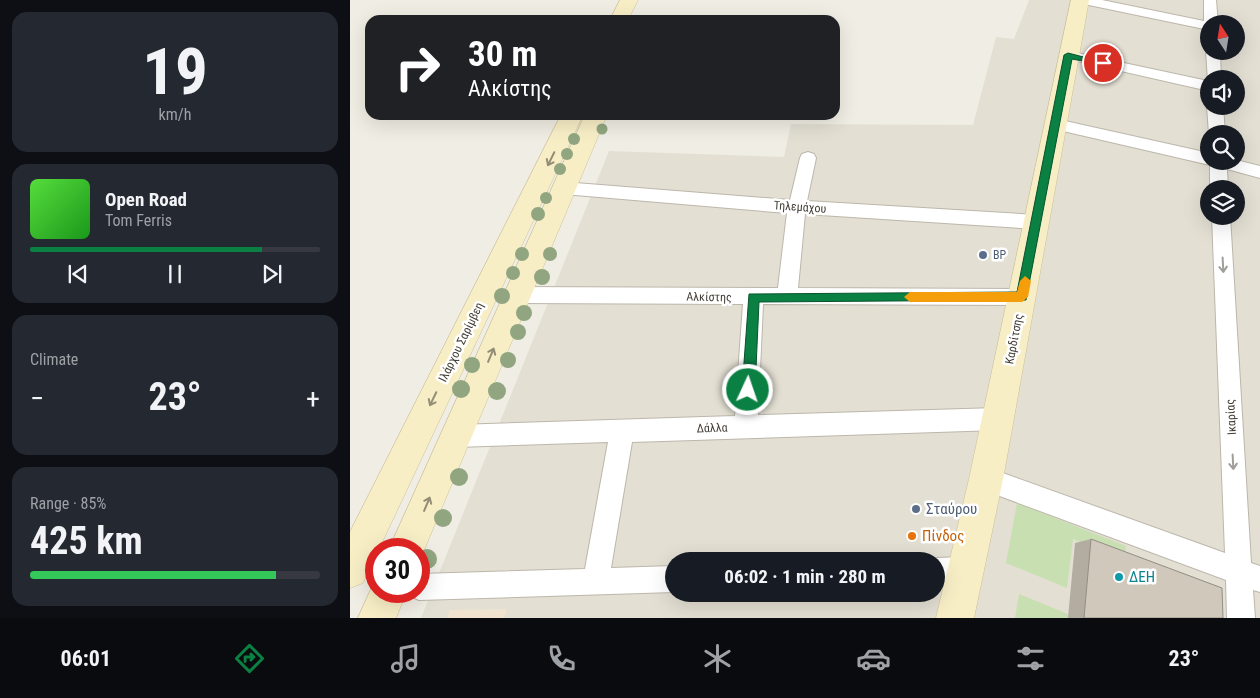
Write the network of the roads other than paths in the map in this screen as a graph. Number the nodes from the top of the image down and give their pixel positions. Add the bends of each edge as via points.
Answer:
1 (1080, 0) edge
2 (1084, 0) edge
3 (1210, 0) edge
4 (638, 7) edge
5 (626, 15) edge
6 (1210, 15) edge
7 (1200, 23) edge
8 (1068, 55) junction
9 (1200, 84) edge
10 (570, 120) edge
11 (594, 120) edge
12 (1056, 124) junction
13 (1200, 157) edge
14 (808, 158) dead end
15 (1245, 168) edge
16 (1260, 172) edge
17 (563, 188) junction
18 (797, 207) junction
19 (1037, 222) junction
20 (1222, 225) edge
21 (516, 295) junction
22 (753, 297) junction
23 (787, 297) junction
24 (1022, 297) junction
25 (998, 419) junction
26 (746, 427) junction
27 (622, 431) junction
28 (456, 436) junction
29 (986, 479) junction
30 (412, 538) edge
31 (350, 570) edge
32 (965, 570) junction
33 (945, 571) edge
34 (1249, 575) edge
35 (665, 579) edge
36 (596, 581) junction
37 (430, 588) edge
38 (384, 603) edge
39 (377, 618) edge
40 (955, 618) edge
41 (1241, 618) edge

1 - 8 main road, Καρδίτσης
2 - 7 street
3 - 6 street
4 - 5 main road
8 - 9 street
8 - 12 main road, Καρδίτσης
10 -> 31 main road, Ιλάρχου Σαρίμβεη
11 - 17 main road
12 - 13 street
12 - 19 main road, Καρδίτσης
14 - 18 street
15 - 16 street
17 - 18 street, Τηλεμάχου
17 - 21 main road
18 - 19 street, Τηλεμάχου
18 - 23 street
19 - 24 main road, Καρδίτσης
20 -> 34 street, Ικαρίας
21 - 22 street, Αλκίστης
28 -> 21 main road
22 - 23 street, Αλκίστης
22 - 26 street
23 - 24 street, Αλκίστης
24 - 25 main road, Καρδίτσης
25 - 26 street, Δάλλα
25 - 29 main road, Καρδίτσης
26 - 27 street, Δάλλα
27 - 28 street, Δάλλα
27 - 36 street
30 -> 28 main road
29 - 32 main road, Καρδίτσης
29 - 34 street
32 - 33 street
32 - 40 main road, Καρδίτσης
34 - 41 street, Ικαρίας
35 - 36 street
36 - 37 street
38 - 39 main road

